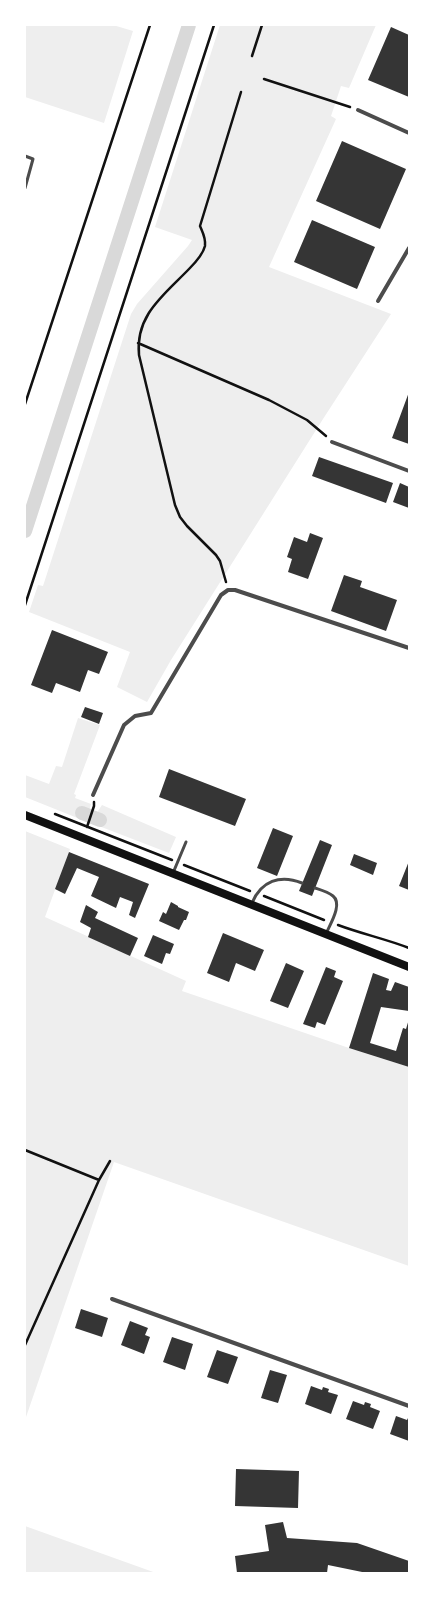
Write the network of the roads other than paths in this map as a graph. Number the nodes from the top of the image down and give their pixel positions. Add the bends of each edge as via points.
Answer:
1 (358, 110) road end
2 (409, 133) edge
3 (25, 156) edge
4 (25, 188) edge
5 (409, 248) edge
6 (378, 301) dead end
7 (332, 442) road end
8 (409, 471) edge
9 (409, 648) edge
10 (93, 795) dead end
11 (25, 815) edge
12 (186, 842) dead end
13 (173, 873) junction
14 (302, 883) dead end
15 (315, 888) dead end
16 (251, 904) junction
17 (326, 934) junction
18 (409, 967) edge
19 (112, 1299) dead end
20 (409, 1406) edge

1 - 2 street
3 - 4 lane via 33,159
5 - 6 street
7 - 8 street
9 - 10 street via 235,590 228,590 221,595 151,713 135,716 124,725
11 - 13 main road
12 - 13 lane
13 - 16 main road
14 - 16 lane via 288,879 272,881 262,886
15 - 17 lane via 334,896 337,901
16 - 17 main road
17 - 18 main road
19 - 20 street

